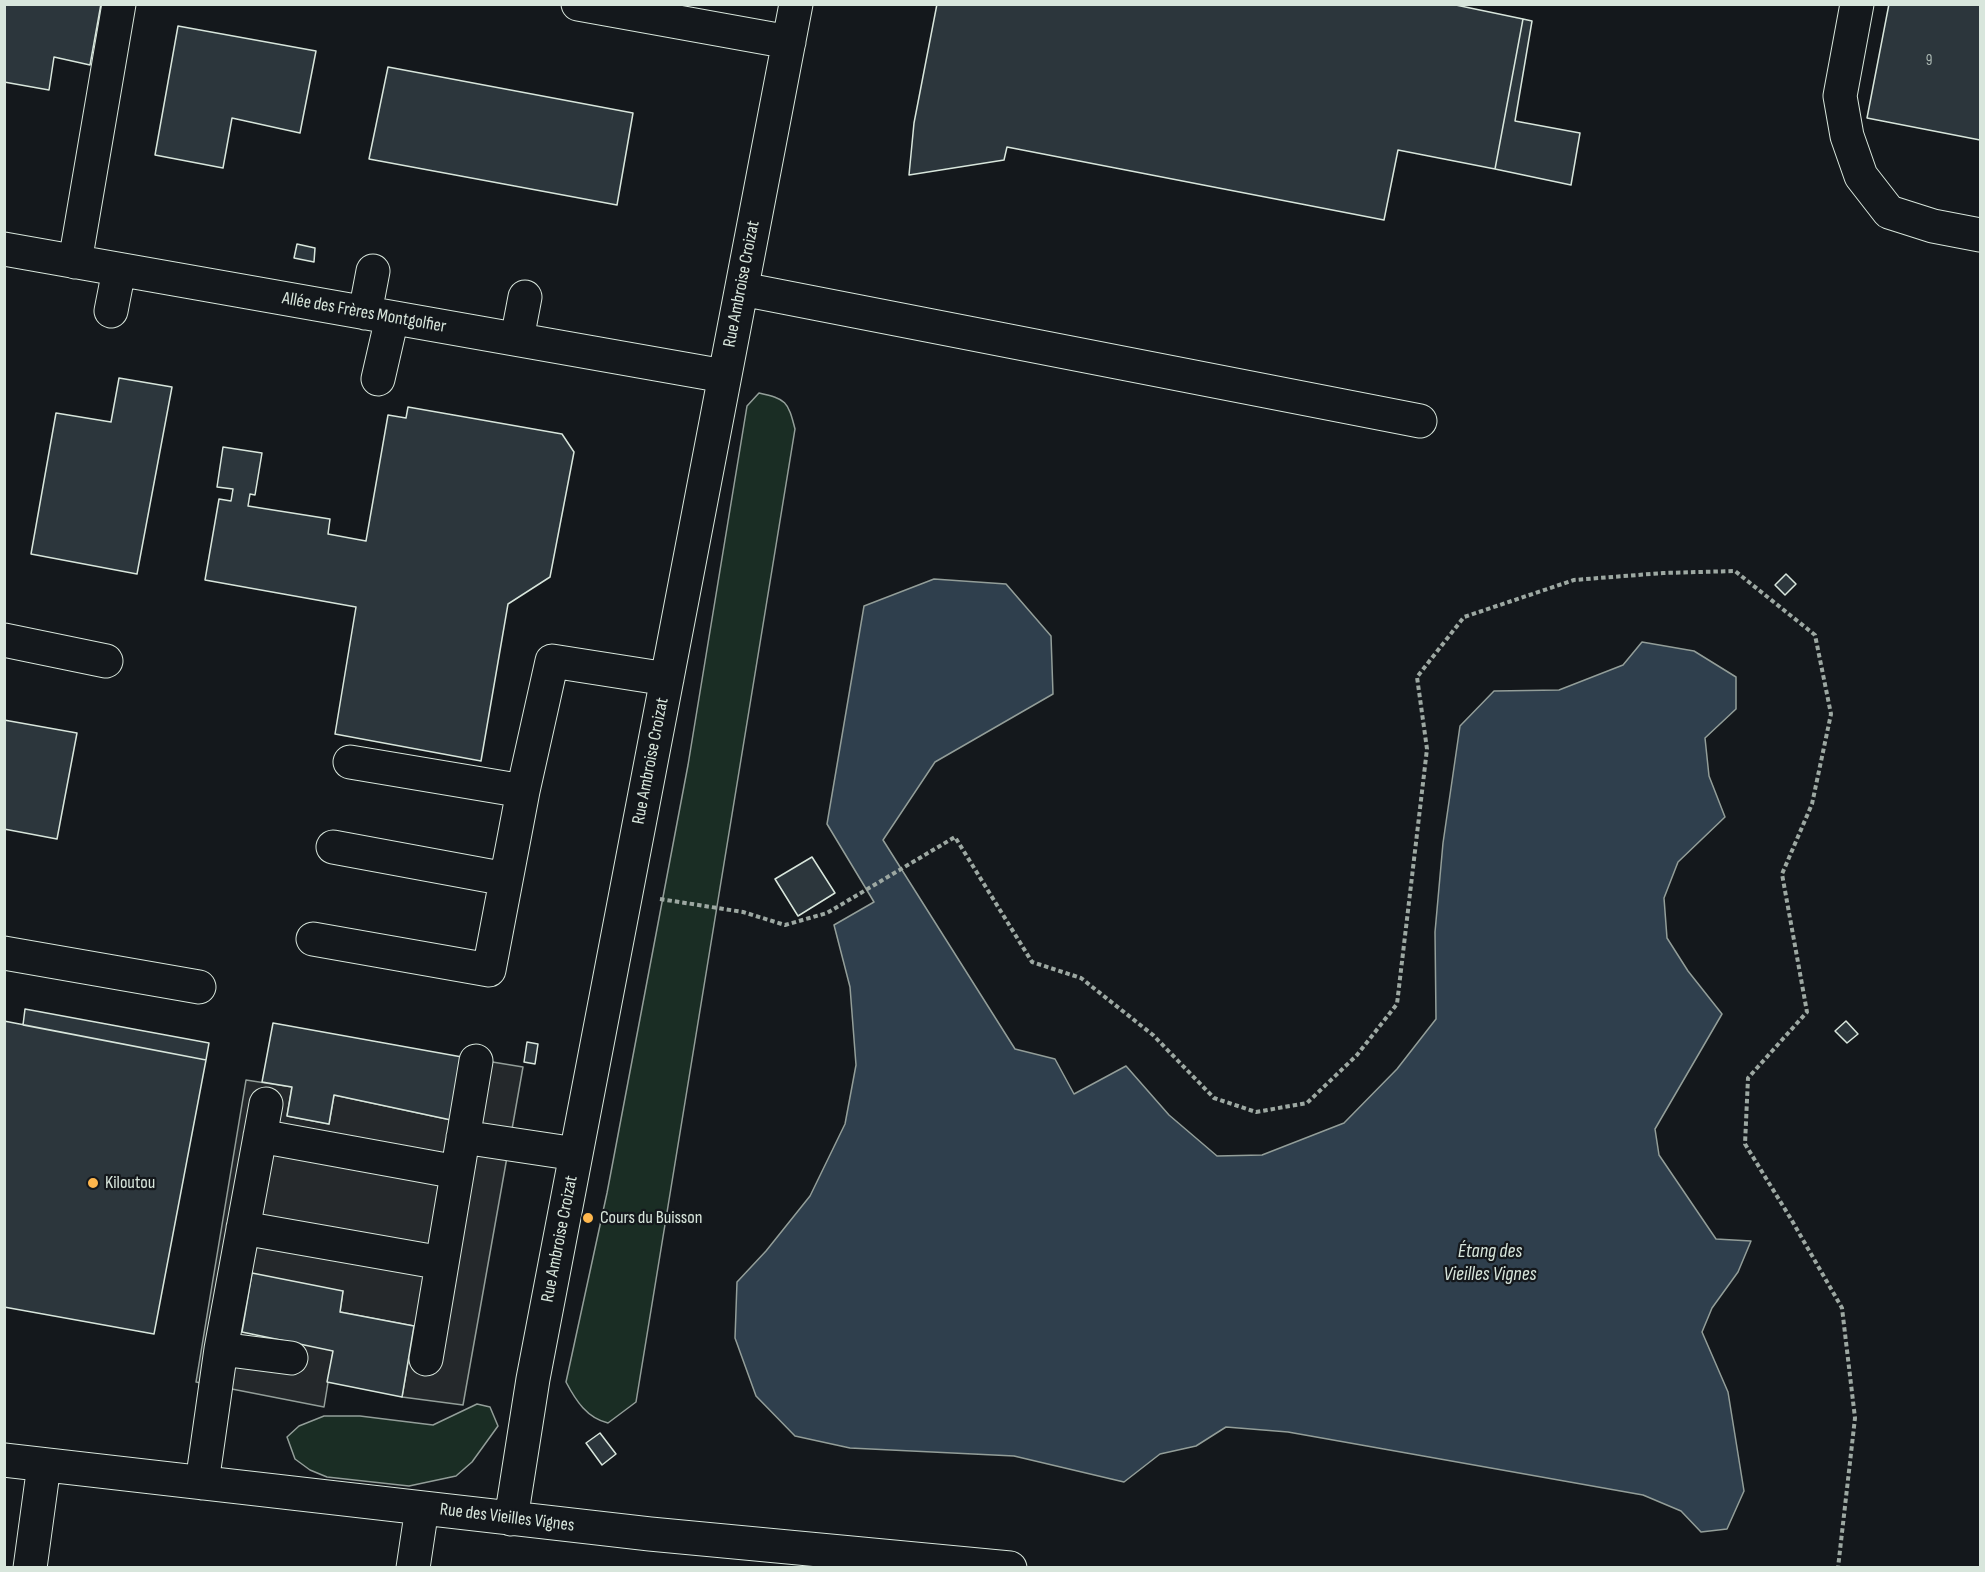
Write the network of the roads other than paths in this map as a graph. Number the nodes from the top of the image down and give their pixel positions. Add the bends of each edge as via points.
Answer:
1 (119, 4) edge
2 (578, 4) edge
3 (796, 4) edge
4 (1857, 4) edge
5 (789, 42) junction
6 (1980, 235) edge
7 (4, 249) edge
8 (75, 262) junction
9 (119, 270) junction
10 (373, 271) dead end
11 (742, 289) junction
12 (525, 297) dead end
13 (111, 311) dead end
14 (379, 316) junction
15 (517, 339) junction
16 (724, 376) junction
17 (378, 379) dead end
18 (1420, 421) dead end
19 (4, 640) edge
20 (106, 661) dead end
21 (667, 679) junction
22 (350, 762) dead end
23 (523, 791) junction
24 (333, 847) dead end
25 (506, 879) junction
26 (313, 939) dead end
27 (4, 953) edge
28 (199, 987) dead end
29 (476, 1061) dead end
30 (266, 1104) dead end
31 (260, 1136) junction
32 (463, 1137) junction
33 (576, 1154) junction
34 (457, 1172) junction
35 (243, 1228) junction
36 (442, 1263) junction
37 (221, 1348) junction
38 (291, 1358) dead end
39 (426, 1359) dead end
40 (4, 1460) edge
41 (44, 1465) junction
42 (202, 1483) junction
43 (422, 1508) junction
44 (511, 1519) junction
45 (30, 1568) edge
46 (413, 1568) edge
47 (1010, 1568) edge

1 - 8 street
2 - 5 street
3 - 5 street, Rue Ambroise Croizat
4 - 6 street via 1840,96 1847,136 1861,176 1889,212
5 - 11 street, Rue Ambroise Croizat
7 - 8 street, Allée des Frères Montgolfier
8 - 9 street, Allée des Frères Montgolfier
9 - 13 street
9 - 14 street, Allée des Frères Montgolfier
10 - 14 street
11 - 16 street, Rue Ambroise Croizat
11 - 18 street
12 - 15 street
14 - 15 street, Allée des Frères Montgolfier
14 - 17 street
15 - 16 street, Allée des Frères Montgolfier
16 - 21 street, Rue Ambroise Croizat
19 - 20 street
21 - 23 street via 552,661
21 - 33 street, Rue Ambroise Croizat
22 - 23 street
23 - 25 street
24 - 25 street
25 - 26 street via 489,970
27 - 28 street
29 - 32 street
30 - 31 street
31 - 34 street
31 - 35 street
32 - 33 street
32 - 34 street
33 - 44 street, Rue Ambroise Croizat
34 - 36 street
35 - 36 street
35 - 37 street
36 - 39 street
37 - 38 street
37 - 42 street
40 - 41 street, Rue des Vieilles Vignes
41 - 42 street, Rue des Vieilles Vignes
41 - 45 street
42 - 43 street, Rue des Vieilles Vignes
43 - 44 street, Rue des Vieilles Vignes
43 - 46 street
44 - 47 street, Rue des Vieilles Vignes

